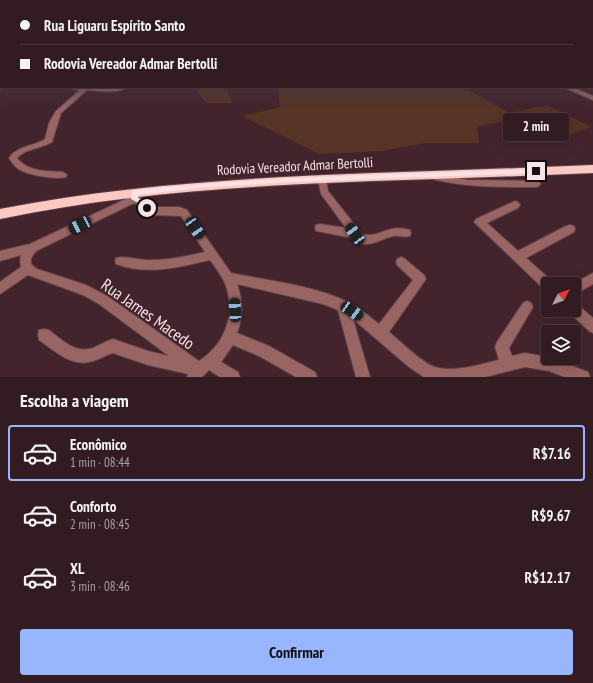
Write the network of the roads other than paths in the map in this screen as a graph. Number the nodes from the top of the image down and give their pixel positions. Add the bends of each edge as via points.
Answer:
1 (86, 88) joint
2 (120, 88) edge
3 (568, 88) edge
4 (593, 98) edge
5 (593, 162) edge
6 (593, 169) edge
7 (536, 171) junction
8 (63, 175) dead end
9 (427, 175) junction
10 (322, 179) junction
11 (537, 184) dead end
12 (135, 196) junction
13 (515, 205) dead end
14 (0, 214) edge
15 (320, 228) dead end
16 (570, 229) dead end
17 (406, 233) dead end
18 (355, 234) junction
19 (32, 248) junction
20 (212, 254) junction
21 (0, 256) edge
22 (517, 257) junction
23 (120, 261) dead end
24 (401, 262) dead end
25 (27, 269) junction
26 (228, 277) junction
27 (593, 278) edge
28 (541, 279) edge
29 (581, 286) edge
30 (0, 289) edge
31 (343, 306) junction
32 (527, 307) dead end
33 (581, 316) edge
34 (593, 327) edge
35 (380, 334) junction
36 (44, 335) dead end
37 (230, 337) junction
38 (507, 363) junction
39 (201, 370) edge
40 (232, 377) edge
41 (310, 377) edge
42 (363, 377) edge
43 (583, 377) edge

1 - 2 street
1 - 8 street via 58,112 49,140 42,145 16,153 13,158 34,172
3 - 4 street
5 - 7 highway
6 - 7 highway, Rodovia Vereador Admar Bertolli
7 - 9 highway, Rodovia Vereador Admar Bertolli
9 - 10 highway, Rodovia Vereador Admar Bertolli
9 - 11 street via 453,182
10 - 12 highway, Rodovia Vereador Admar Bertolli via 252,182
10 - 18 street via 324,192
12 - 14 highway, Rodovia Vereador Admar Bertolli via 82,199
12 - 19 street
12 - 20 street via 151,211 184,213
13 - 22 street via 479,222
15 - 18 street
16 - 22 street
17 - 18 street via 397,230 375,240 364,240
19 - 21 street
19 - 25 street via 26,255
20 - 23 street via 156,266 137,266
20 - 26 street
22 - 28 street
24 - 35 street via 420,279
25 - 30 street
25 - 39 street, Rua James Macedo via 103,300
26 - 31 street via 323,298
26 - 37 street via 233,289 235,310
27 - 29 street
31 - 35 street
31 - 42 street
32 - 38 street via 502,347
33 - 34 street
35 - 38 street via 432,374 465,375
36 - 39 street via 74,356 86,356 113,346 148,358
37 - 39 street via 221,352
37 - 41 street via 264,350
38 - 43 street via 535,360
39 - 40 street, Rua James Macedo

